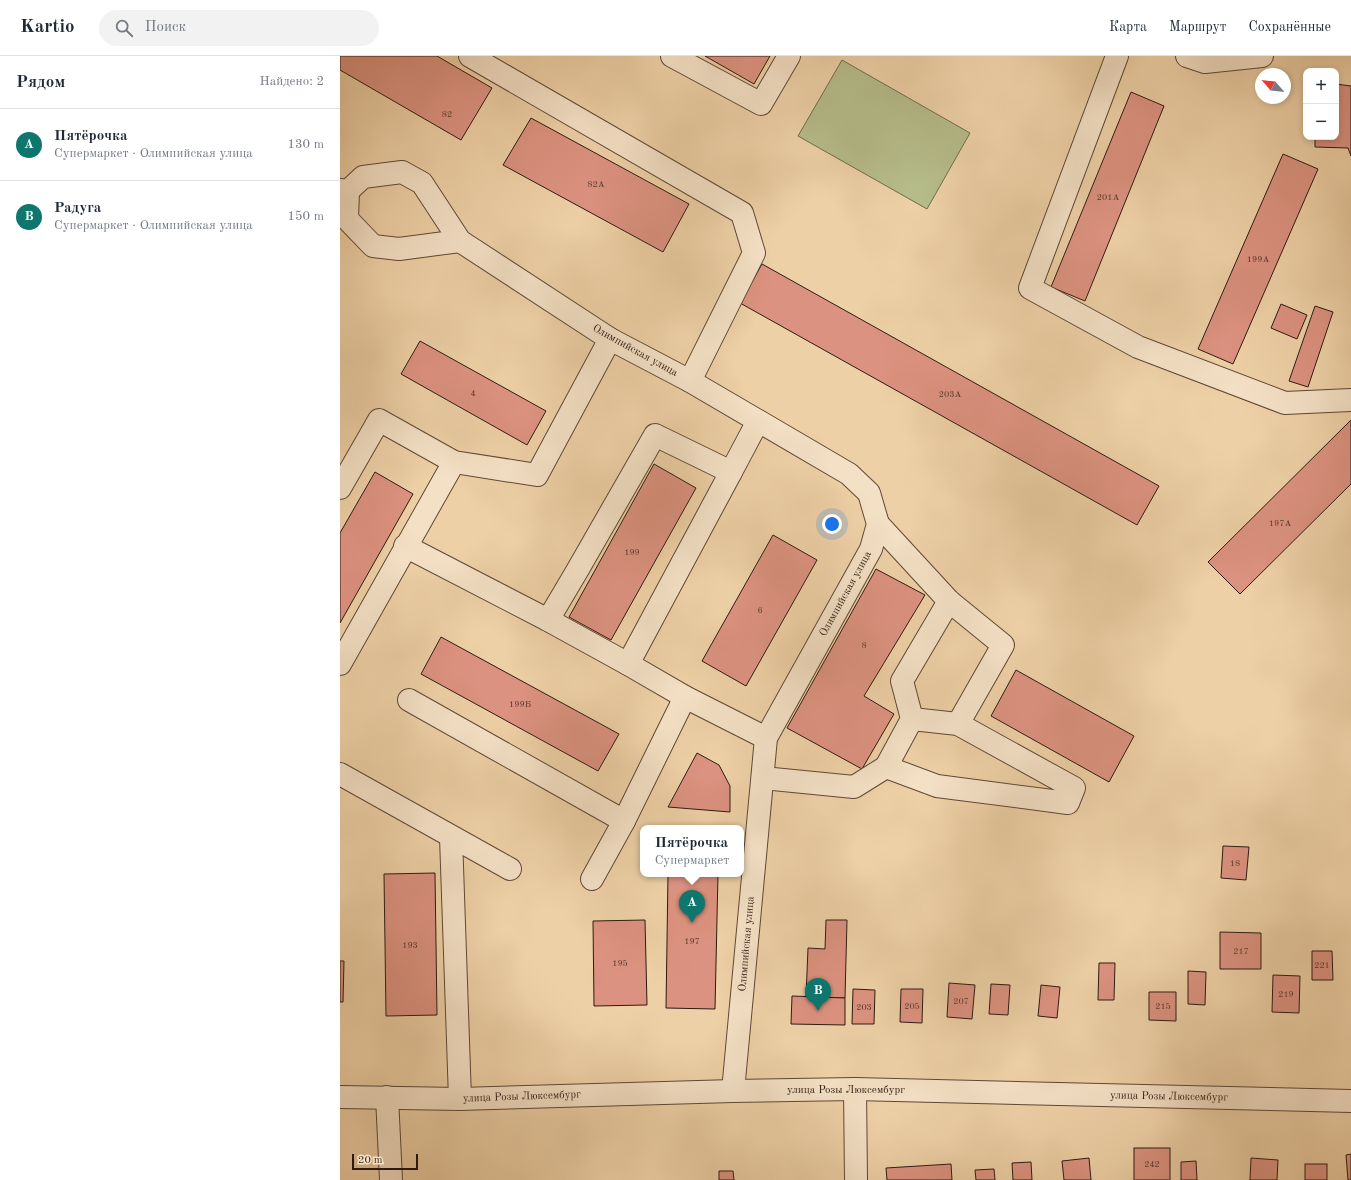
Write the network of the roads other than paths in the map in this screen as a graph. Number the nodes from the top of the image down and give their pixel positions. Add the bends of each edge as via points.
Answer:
1 (470, 56) edge
2 (672, 56) edge
3 (788, 56) edge
4 (1117, 56) edge
5 (1187, 56) edge
6 (1262, 56) edge
7 (344, 190) edge
8 (460, 241) junction
9 (610, 339) junction
10 (690, 381) junction
11 (1351, 400) edge
12 (758, 421) junction
13 (454, 462) junction
14 (731, 472) junction
15 (340, 488) edge
16 (878, 524) junction
17 (406, 546) junction
18 (949, 601) junction
19 (548, 620) junction
20 (340, 664) edge
21 (628, 664) junction
22 (685, 697) junction
23 (409, 700) dead end
24 (912, 720) junction
25 (958, 724) junction
26 (766, 738) junction
27 (886, 766) junction
28 (340, 774) edge
29 (763, 778) junction
30 (624, 821) junction
31 (451, 837) junction
32 (510, 870) dead end
33 (592, 879) dead end
34 (855, 1089) junction
35 (733, 1091) junction
36 (340, 1097) edge
37 (387, 1097) junction
38 (460, 1099) junction
39 (1351, 1101) edge
40 (391, 1180) edge
41 (856, 1180) edge

1 - 10 street via 742,213 754,254
2 - 3 street via 761,104
4 - 11 street via 1030,288 1138,347 1285,402
5 - 6 street via 1205,62
7 - 8 street, Олимпийская улица via 363,178 402,172 422,184
7 - 8 street, Олимпийская улица via 347,219 373,246 398,249
8 - 9 street, Олимпийская улица
9 - 10 street, Олимпийская улица
9 - 13 street via 537,475
10 - 12 street, Олимпийская улица
12 - 14 street
12 - 16 street, Олимпийская улица via 849,474 869,493
13 - 15 street via 379,420
13 - 17 street
14 - 19 street via 655,434 578,572
14 - 21 street
16 - 18 street
16 - 26 street, Олимпийская улица via 871,549
17 - 19 street
17 - 20 street
18 - 24 street via 902,681
18 - 25 street via 1003,645
19 - 21 street
21 - 22 street
22 - 26 street
22 - 30 street
23 - 30 street
24 - 25 street
24 - 27 street
25 - 27 street via 1074,788 1068,803 937,786
26 - 29 street, Олимпийская улица
27 - 29 street via 854,787
28 - 31 street
29 - 35 street, Олимпийская улица
30 - 33 street
31 - 32 street
31 - 38 street
34 - 35 street, улица Розы Люксембург
34 - 39 street, улица Розы Люксембург
34 - 41 street
35 - 38 street, улица Розы Люксембург
36 - 37 street, улица Розы Люксембург
37 - 38 street, улица Розы Люксембург
37 - 40 street

